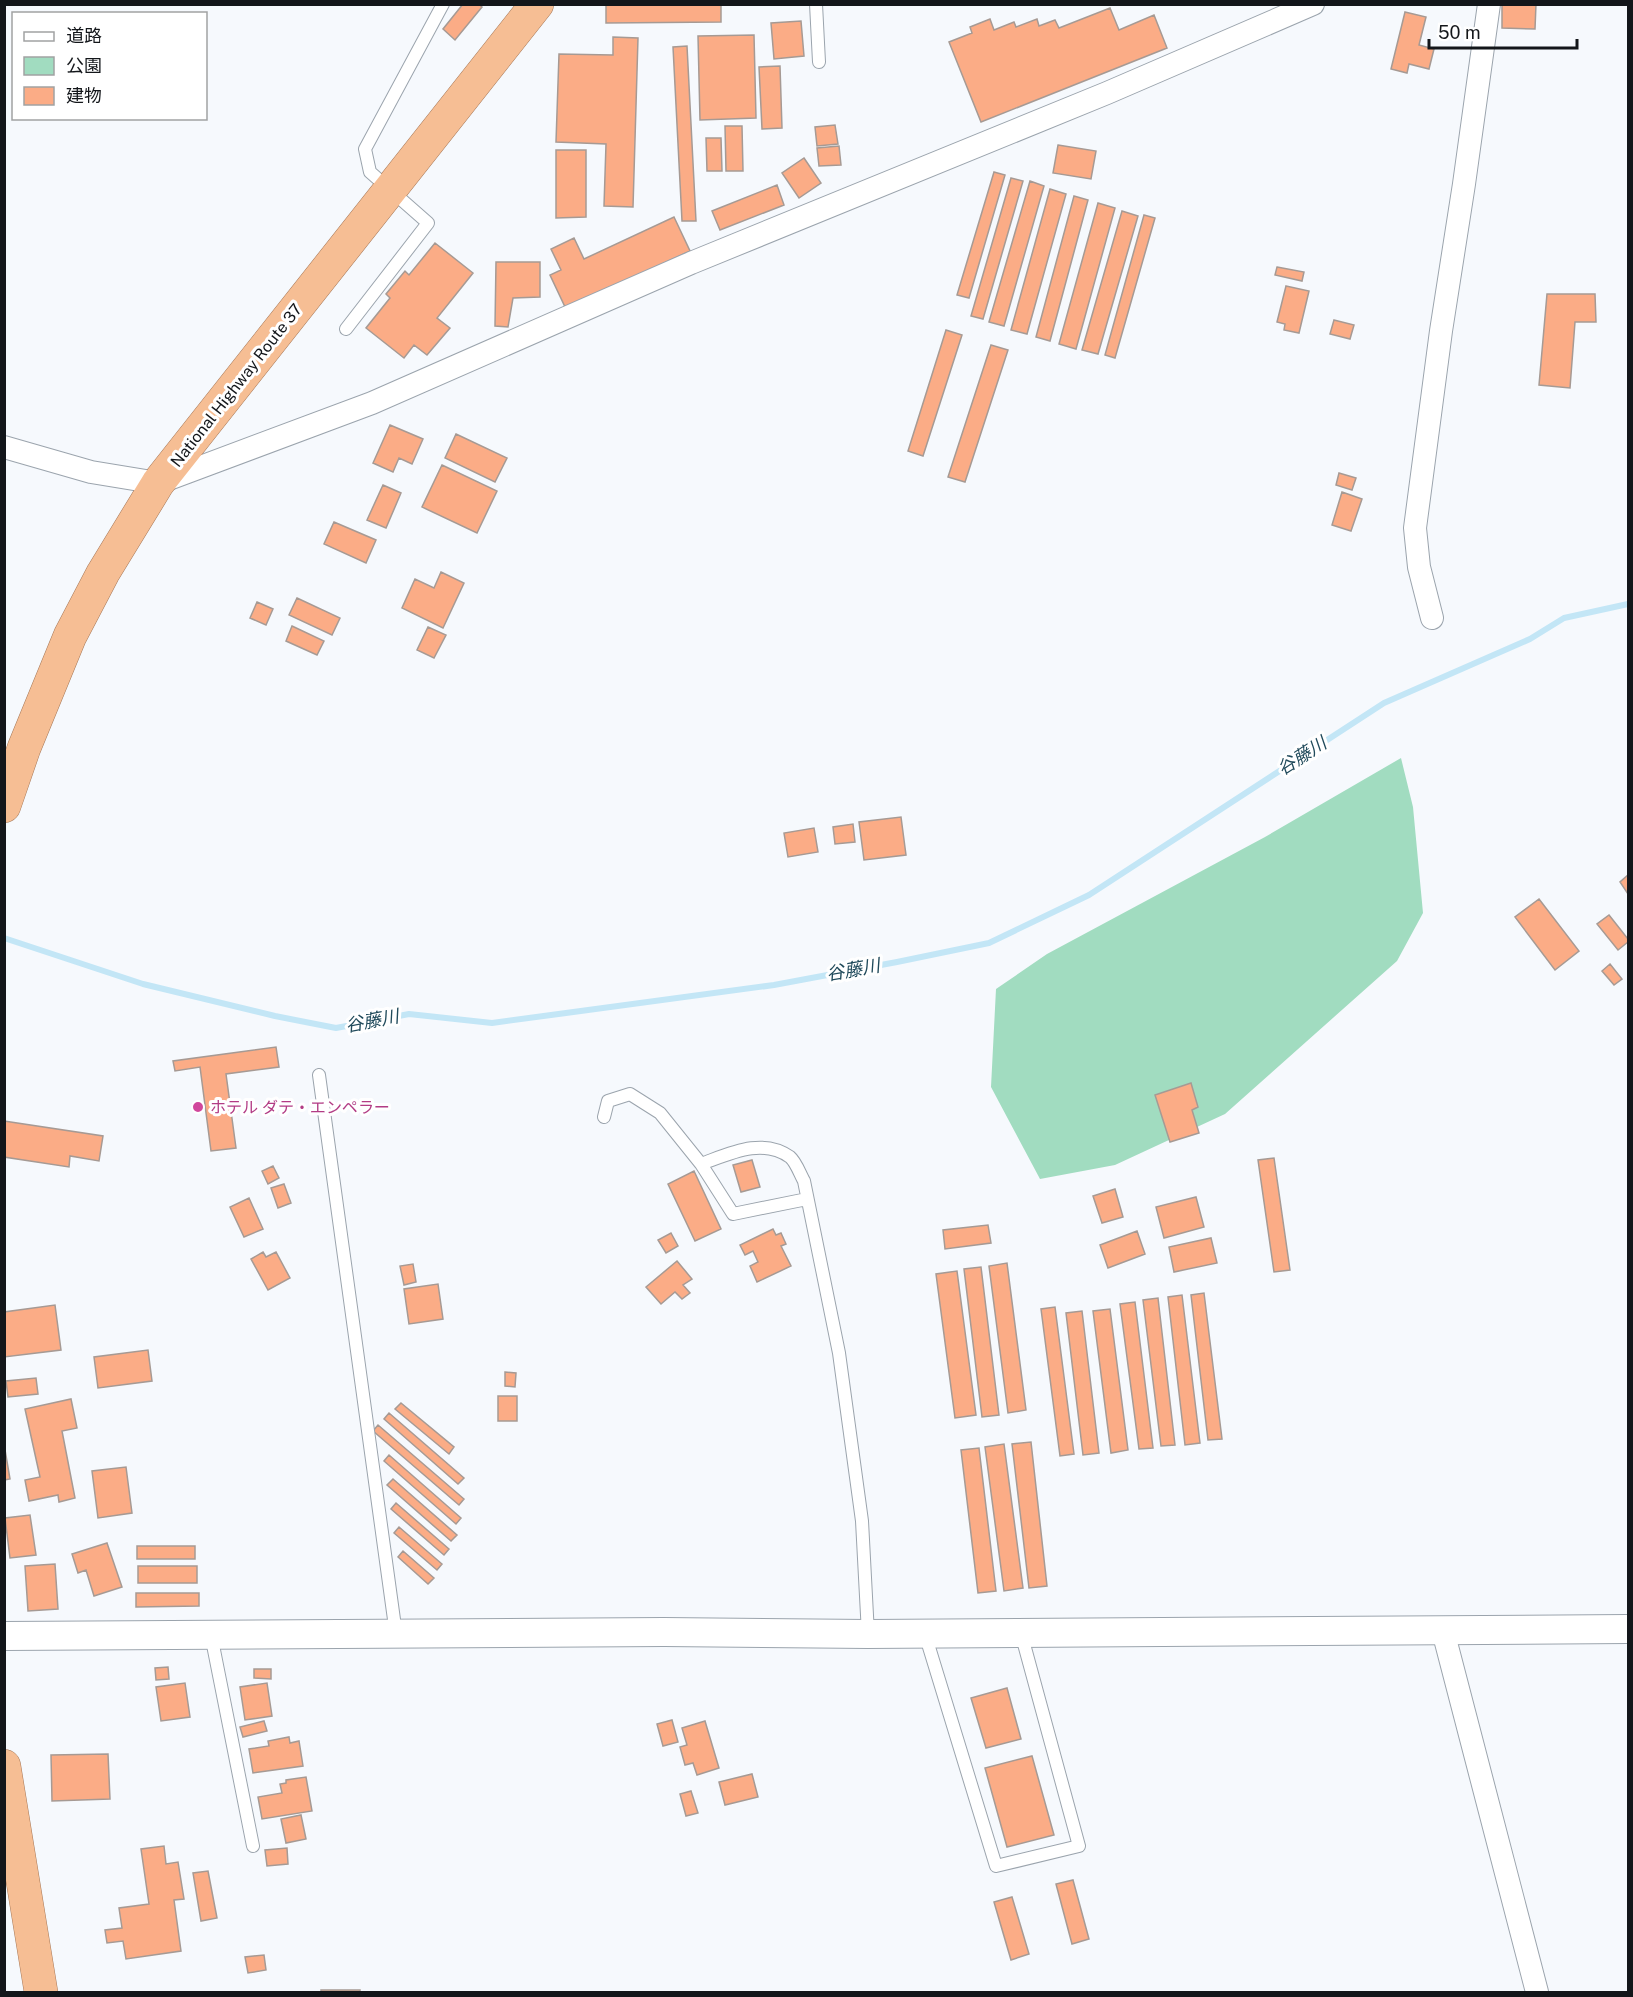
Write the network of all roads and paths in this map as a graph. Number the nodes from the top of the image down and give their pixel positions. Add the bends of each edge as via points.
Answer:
1 (442, 4) edge
2 (537, 4) edge
3 (816, 4) edge
4 (1313, 4) edge
5 (1489, 4) edge
6 (819, 62) dead end
7 (390, 189) junction
8 (346, 329) dead end
9 (4, 447) edge
10 (158, 483) junction
11 (1432, 618) dead end
12 (4, 806) edge
13 (319, 1075) dead end
14 (604, 1117) dead end
15 (701, 1164) junction
16 (807, 1199) junction
17 (1629, 1629) edge
18 (1443, 1631) junction
19 (1021, 1633) junction
20 (396, 1634) junction
21 (868, 1634) junction
22 (925, 1634) junction
23 (211, 1635) junction
24 (4, 1636) edge
25 (4, 1766) edge
26 (253, 1846) dead end
27 (41, 1992) edge
28 (1537, 1992) edge

1 - 7 lane via 365,149 370,172
2 - 7 highway, National Highway Route 37
3 - 6 lane
4 - 10 street via 691,263 372,403
5 - 11 street via 1415,528 1419,567
7 - 8 lane via 428,223
7 - 10 highway, National Highway Route 37
9 - 10 street via 91,472
10 - 12 highway, National Highway Route 37 via 70,636
13 - 20 lane
14 - 15 lane via 608,1101 630,1094 660,1113
15 - 16 lane via 733,1214
15 - 16 lane via 746,1148 768,1147 791,1158 804,1181
16 - 21 lane via 839,1353 862,1521
17 - 18 street
18 - 19 street
18 - 28 street
19 - 22 street
19 - 22 lane via 1079,1846 996,1866
20 - 21 street
20 - 23 street
21 - 22 street
23 - 24 street
23 - 26 lane
25 - 27 highway

